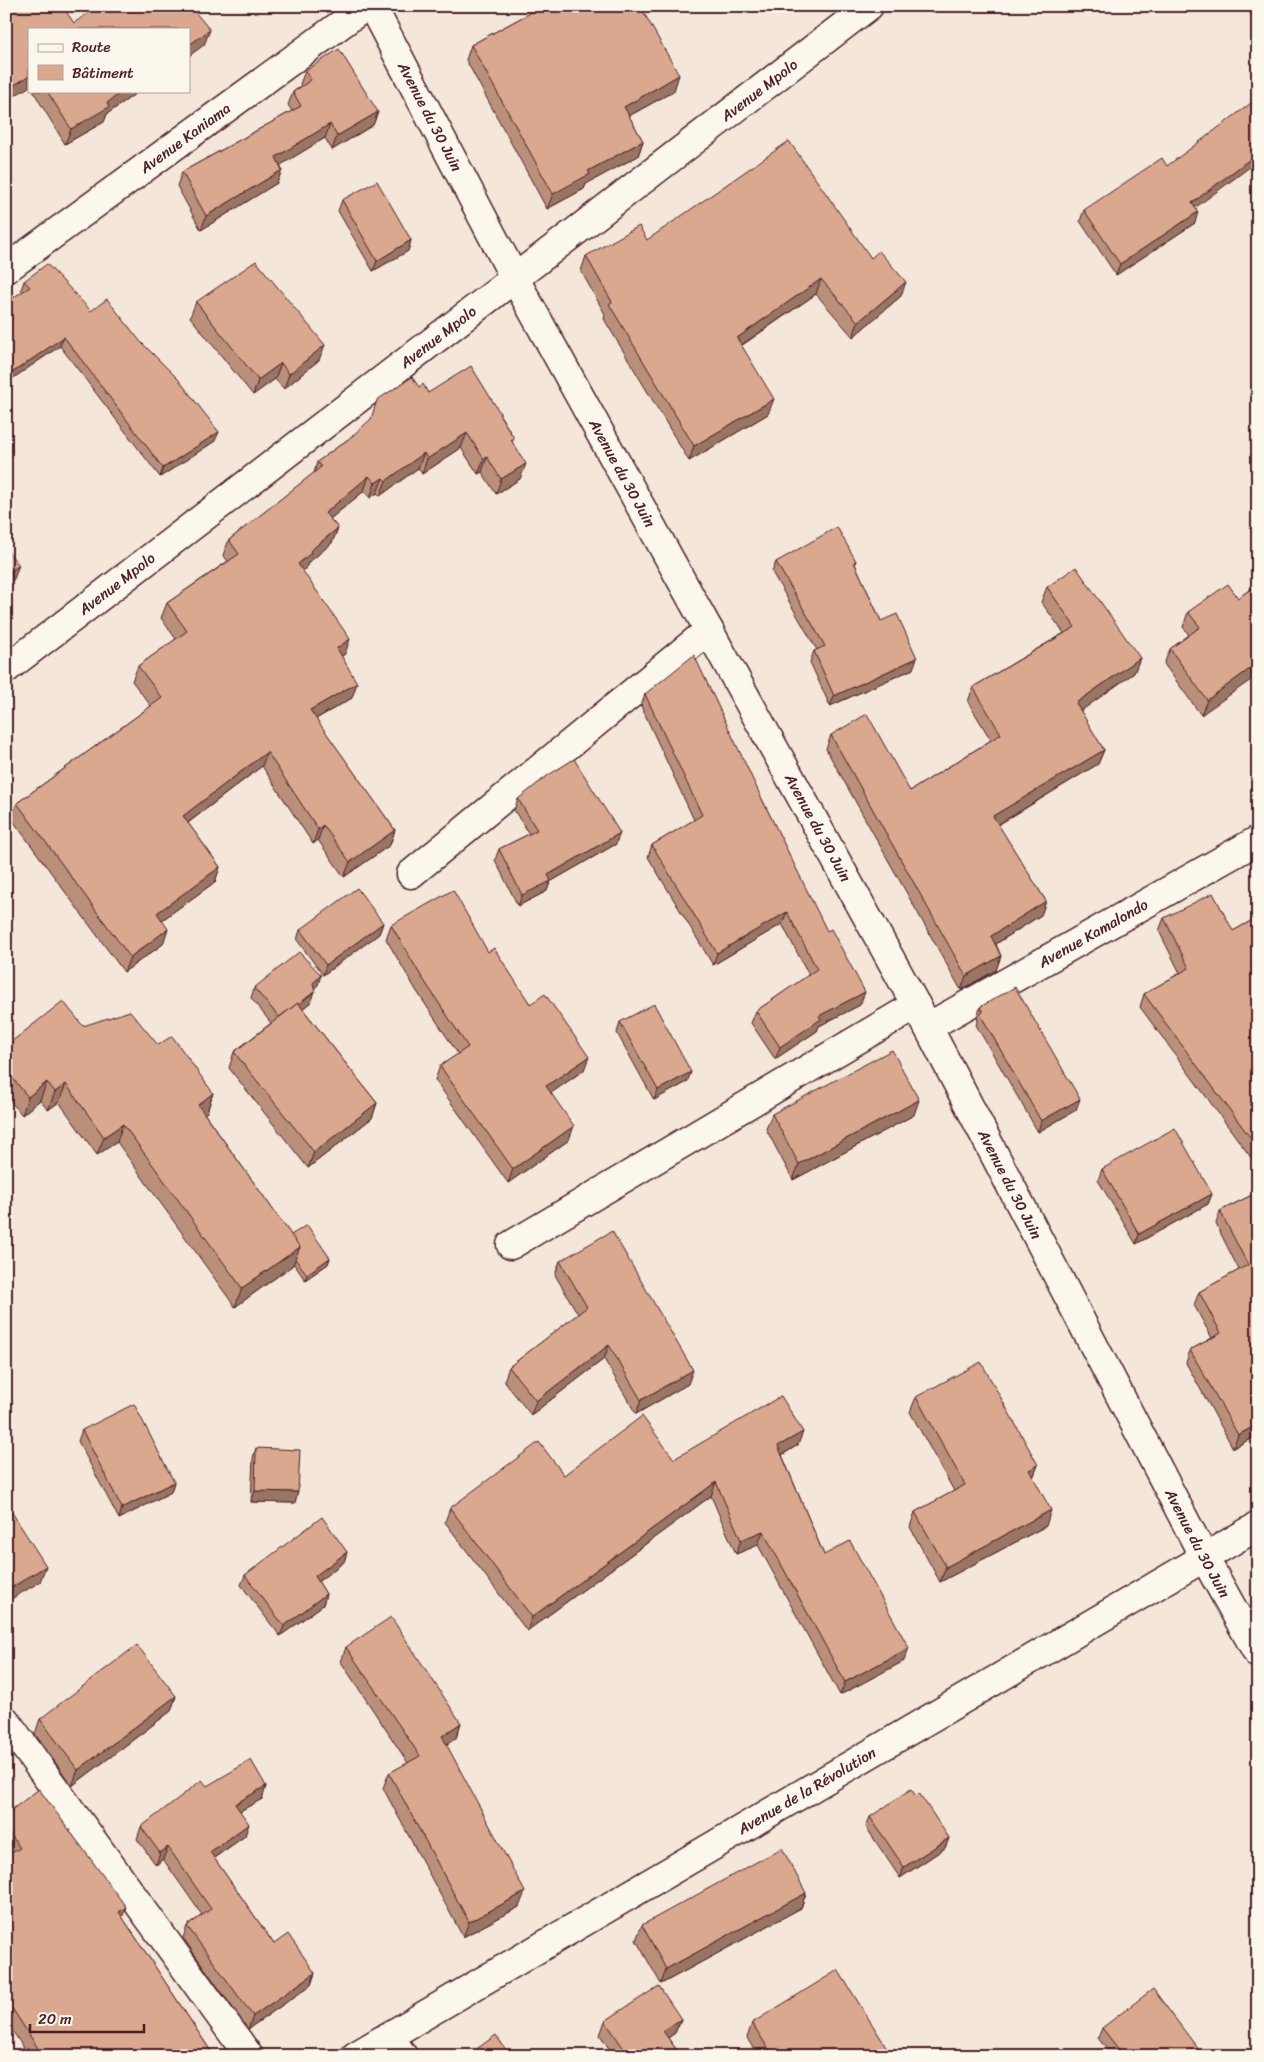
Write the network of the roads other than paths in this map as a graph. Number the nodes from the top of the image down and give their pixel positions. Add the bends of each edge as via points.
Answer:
1 (366, 6) edge
2 (372, 6) edge
3 (870, 6) edge
4 (6, 269) edge
5 (516, 279) junction
6 (709, 630) junction
7 (6, 669) edge
8 (1258, 840) edge
9 (411, 874) dead end
10 (922, 1016) junction
11 (511, 1245) dead end
12 (1258, 1526) edge
13 (1204, 1557) junction
14 (1258, 1654) edge
15 (6, 1721) edge
16 (396, 2046) edge
17 (249, 2056) edge
18 (355, 2056) edge

1 - 4 street, Avenue Kaniama
2 - 5 street, Avenue du 30 Juin
3 - 5 street, Avenue Mpolo
5 - 6 street, Avenue du 30 Juin
5 - 7 street, Avenue Mpolo
6 - 9 street
6 - 10 street, Avenue du 30 Juin
8 - 10 street, Avenue Kamalondo
10 - 11 street, Avenue Kamalondo
10 - 13 street, Avenue du 30 Juin
12 - 13 street, Avenue de la Révolution
13 - 14 street, Avenue du 30 Juin
13 - 16 street, Avenue de la Révolution
15 - 17 street
16 - 18 street, Avenue de la Révolution

